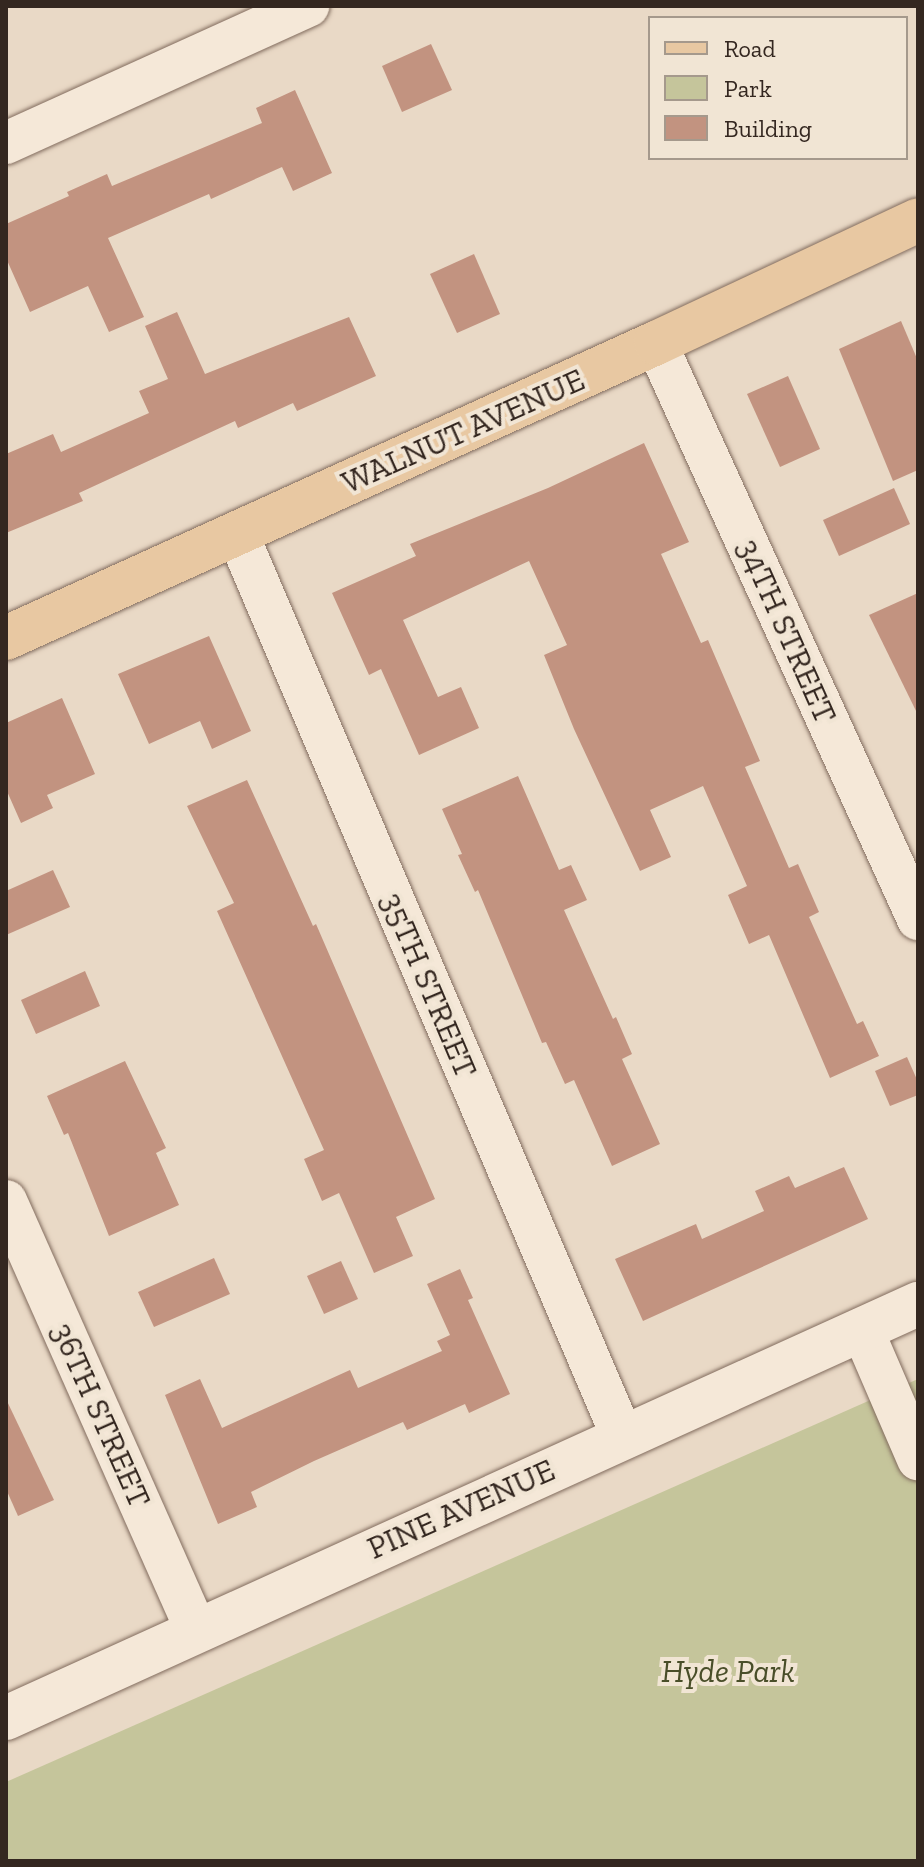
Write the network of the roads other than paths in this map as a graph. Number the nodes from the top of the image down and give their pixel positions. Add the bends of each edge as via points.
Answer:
1 (308, 6) edge
2 (6, 143) edge
3 (918, 220) edge
4 (656, 343) junction
5 (237, 533) junction
6 (6, 638) edge
7 (918, 919) edge
8 (6, 1201) edge
9 (918, 1304) edge
10 (862, 1329) junction
11 (622, 1436) junction
12 (918, 1459) edge
13 (196, 1630) junction
14 (6, 1718) edge

1 - 2 street
3 - 4 main road, WALNUT AVENUE
4 - 5 main road, WALNUT AVENUE
4 - 7 street, 34TH STREET
5 - 6 main road, WALNUT AVENUE
5 - 11 street, 35TH STREET
8 - 13 street, 36TH STREET
9 - 10 main road, PINE AVENUE
10 - 11 main road, PINE AVENUE
10 - 12 street
11 - 13 main road, PINE AVENUE
13 - 14 main road, PINE AVENUE

